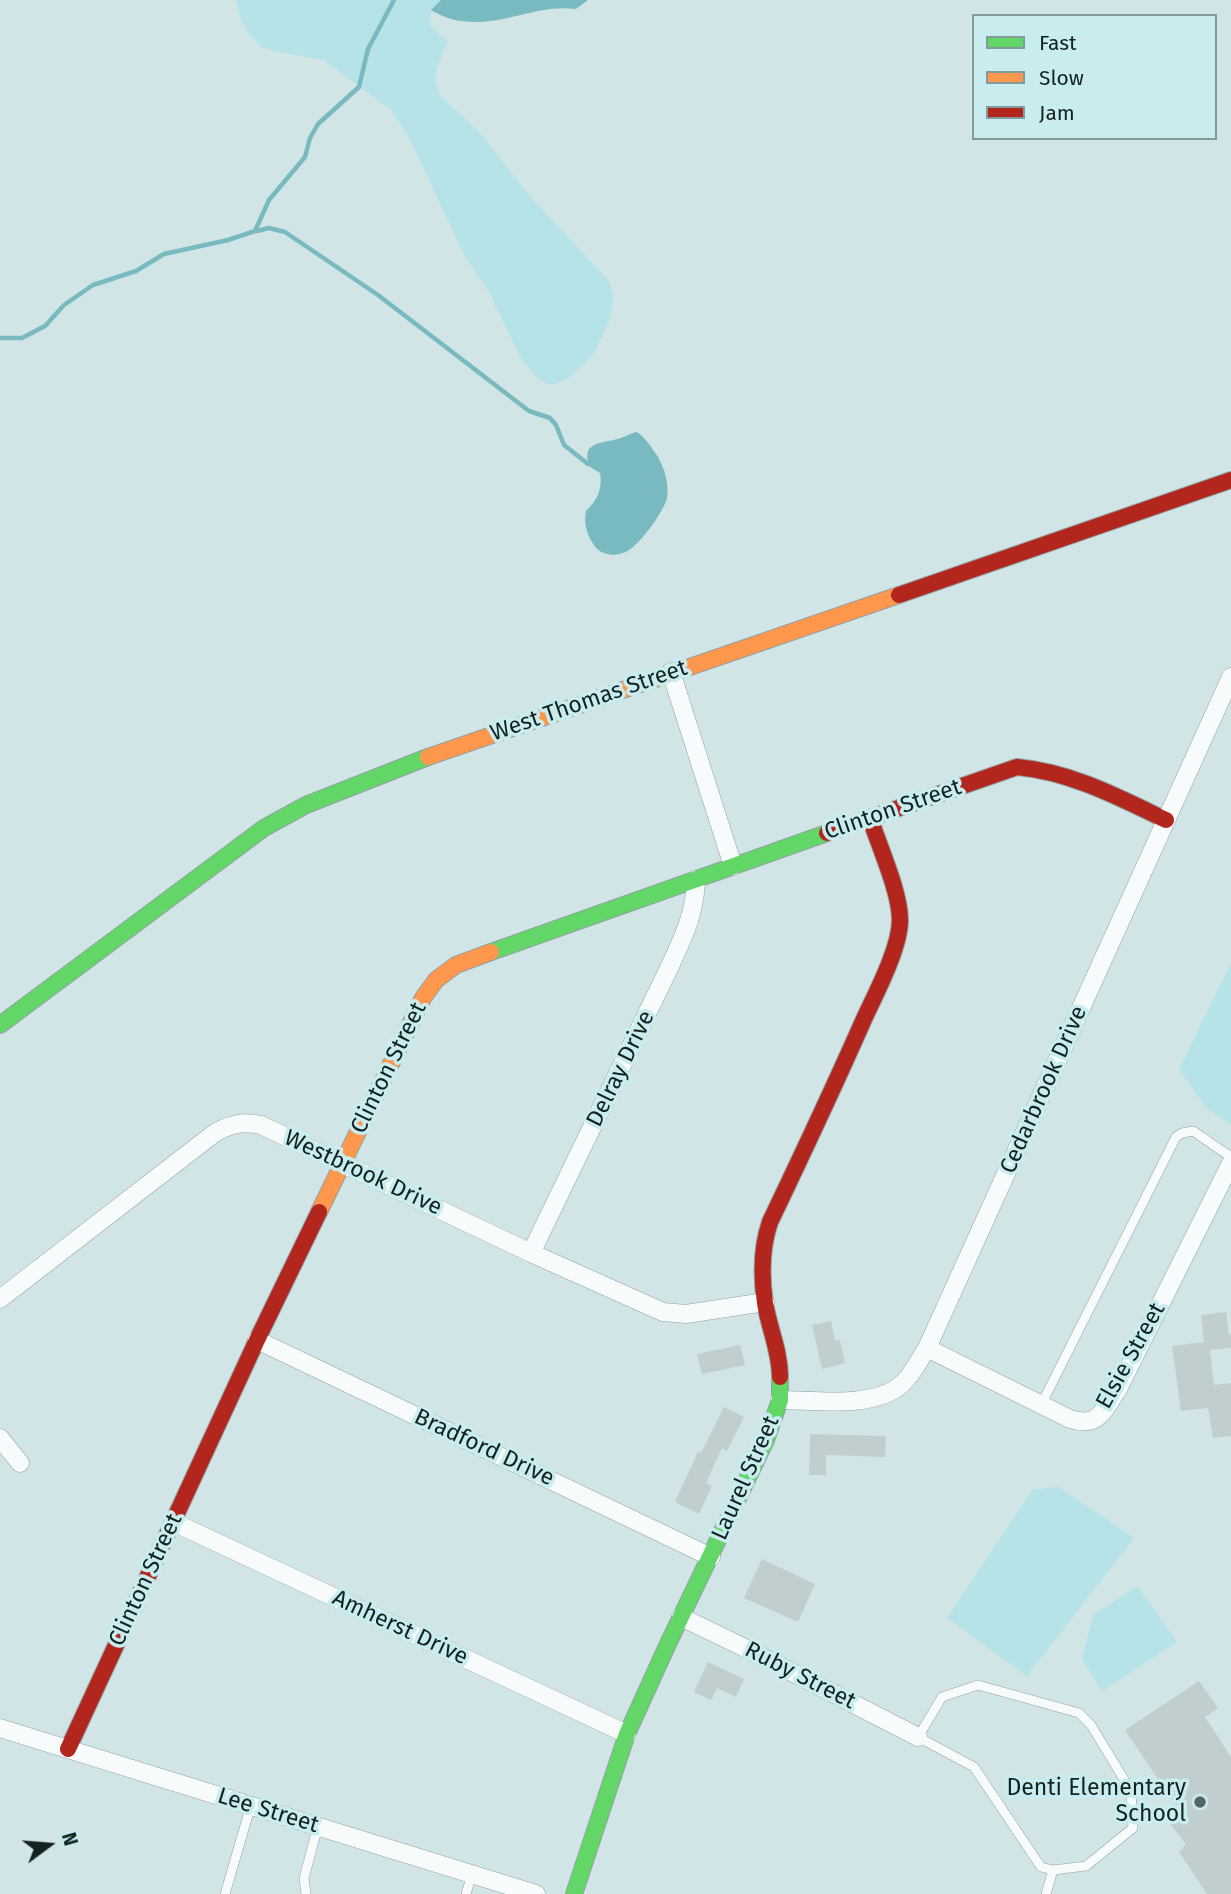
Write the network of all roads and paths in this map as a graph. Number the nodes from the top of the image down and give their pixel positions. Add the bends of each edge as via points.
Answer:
1 (1230, 484) edge
2 (671, 672) junction
3 (1231, 677) edge
4 (870, 818) junction
5 (1166, 820) junction
6 (733, 866) junction
7 (696, 880) junction
8 (0, 1025) edge
9 (1231, 1157) edge
10 (342, 1162) junction
11 (1231, 1163) edge
12 (531, 1253) junction
13 (0, 1299) edge
14 (765, 1302) junction
15 (257, 1340) junction
16 (927, 1348) junction
17 (780, 1400) junction
18 (1041, 1405) junction
19 (0, 1438) edge
20 (20, 1463) dead end
21 (173, 1522) junction
22 (710, 1557) junction
23 (681, 1618) junction
24 (0, 1728) edge
25 (627, 1734) junction
26 (918, 1737) junction
27 (68, 1749) junction
28 (251, 1805) junction
29 (318, 1826) junction
30 (1053, 1870) junction
31 (472, 1874) junction
32 (225, 1894) edge
33 (306, 1894) edge
34 (466, 1894) edge
35 (536, 1894) edge
36 (574, 1894) edge
37 (1046, 1894) edge

1 - 2 street, West Thomas Street
2 - 6 street
2 - 8 street, West Thomas Street via 306,805 264,828
3 - 5 street, Cedarbrook Drive
4 - 5 street, Clinton Street via 1017,767 1051,770
4 - 6 street, Clinton Street
4 - 14 street, Laurel Street via 901,921 872,1004 770,1222 762,1263
5 - 16 street, Cedarbrook Drive
6 - 7 street, Clinton Street
7 - 10 street, Clinton Street via 456,965 436,980
7 - 12 street, Delray Drive via 691,918 671,964
9 - 18 lane via 1193,1131 1176,1137
10 - 12 street, Westbrook Drive
10 - 13 street, Westbrook Drive via 261,1125 231,1125
10 - 15 street, Clinton Street
11 - 18 street, Elsie Street via 1102,1414 1084,1424
12 - 14 street, Westbrook Drive via 663,1312 685,1314
14 - 17 street, Laurel Street via 780,1364
15 - 21 street, Clinton Street
15 - 22 street, Bradford Drive
16 - 17 street, Cedarbrook Drive via 911,1375 891,1391 865,1400
16 - 18 street, Elsie Street
17 - 22 street, Laurel Street via 766,1440
19 - 20 street
21 - 25 street, Amherst Drive
21 - 27 street, Clinton Street
22 - 23 street, Laurel Street
23 - 25 street, Laurel Street
23 - 26 street, Ruby Street
24 - 27 street, Lee Street
25 - 36 street, Laurel Street
26 - 30 lane via 974,1767 1041,1867
26 - 30 lane via 942,1697 978,1685 1079,1713 1131,1791 1133,1828 1086,1866
27 - 28 street, Lee Street
28 - 29 street, Lee Street
28 - 32 lane
29 - 31 street, Lee Street
29 - 33 lane via 304,1878
30 - 37 lane
31 - 34 lane
31 - 35 street, Lee Street

